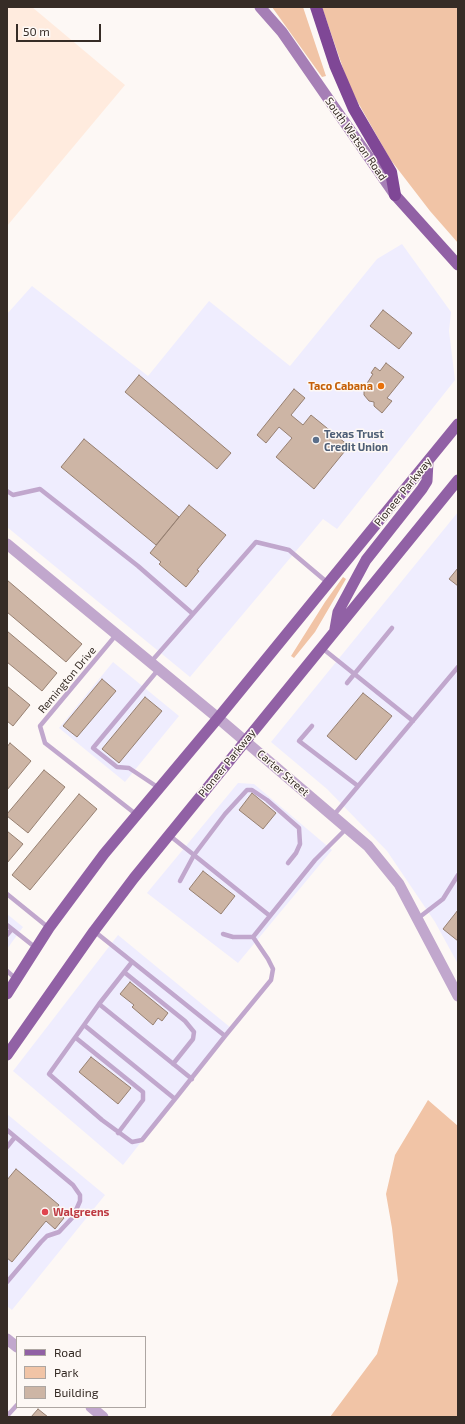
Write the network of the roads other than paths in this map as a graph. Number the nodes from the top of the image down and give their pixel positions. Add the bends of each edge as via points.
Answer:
1 (260, 7) edge
2 (316, 7) edge
3 (395, 195) junction
4 (458, 265) edge
5 (458, 424) edge
6 (428, 461) junction
7 (458, 480) edge
8 (7, 491) edge
9 (7, 544) edge
10 (328, 582) junction
11 (194, 614) junction
12 (392, 628) dead end
13 (335, 630) junction
14 (116, 635) junction
15 (321, 647) junction
16 (154, 666) junction
17 (458, 667) edge
18 (354, 674) junction
19 (347, 683) dead end
20 (218, 718) junction
21 (413, 721) junction
22 (312, 726) dead end
23 (245, 741) junction
24 (358, 786) junction
25 (159, 788) junction
26 (136, 815) junction
27 (333, 816) junction
28 (346, 828) junction
29 (169, 835) junction
30 (194, 855) junction
31 (288, 863) dead end
32 (458, 874) edge
33 (180, 881) dead end
34 (7, 894) edge
35 (270, 916) junction
36 (417, 919) junction
37 (7, 925) edge
38 (49, 928) junction
39 (12, 929) junction
40 (94, 931) junction
41 (223, 934) dead end
42 (7, 935) edge
43 (253, 937) junction
44 (36, 948) junction
45 (132, 962) junction
46 (7, 971) edge
47 (124, 972) junction
48 (16, 979) junction
49 (7, 994) edge
50 (458, 996) edge
51 (99, 1004) junction
52 (84, 1025) junction
53 (225, 1036) junction
54 (76, 1038) junction
55 (7, 1055) edge
56 (174, 1064) junction
57 (192, 1079) junction
58 (175, 1099) junction
59 (7, 1130) edge
60 (118, 1133) junction
61 (15, 1137) junction
62 (7, 1147) edge
63 (7, 1282) edge
64 (7, 1339) edge
65 (16, 1346) edge
66 (16, 1406) edge
67 (92, 1408) edge
68 (7, 1416) edge
69 (103, 1417) edge

1 - 3 main road, South Watson Road via 282,32
2 - 3 highway via 335,65 354,109 391,172
3 - 4 main road, South Watson Road
5 - 6 main road, Pioneer Parkway
6 - 10 main road, Pioneer Parkway
6 - 13 main road via 427,480 366,560 338,612
7 - 13 main road, Pioneer Parkway
8 - 11 lane via 13,495 40,489
9 - 14 street, Carter Street
10 - 11 lane via 289,550 256,542
10 - 20 main road, Pioneer Parkway
11 - 16 lane
12 - 18 lane
13 - 15 main road, Pioneer Parkway
14 - 16 street, Carter Street
14 - 26 lane, Remington Drive via 40,726 45,743
15 - 18 lane
15 - 23 main road, Pioneer Parkway
16 - 20 street, Carter Street
16 - 25 lane via 93,748 117,767 130,768
17 - 21 lane
18 - 19 lane
18 - 21 lane
20 - 23 street, Carter Street
20 - 25 main road, Pioneer Parkway
21 - 24 lane
22 - 24 lane via 299,741
23 - 27 street, Carter Street
23 - 29 main road, Pioneer Parkway
24 - 27 lane
25 - 26 main road, Pioneer Parkway
26 - 38 main road, Pioneer Parkway
27 - 28 street, Carter Street
28 - 35 lane via 315,860
28 - 36 street, Carter Street via 368,846 399,884
29 - 30 lane
29 - 40 main road, Pioneer Parkway
30 - 31 lane via 225,814 247,790 252,790 299,828 300,844
30 - 33 lane
30 - 35 lane
32 - 36 lane via 443,899
34 - 38 lane
35 - 43 lane
36 - 50 street, Carter Street
37 - 39 lane
38 - 44 main road, Pioneer Parkway
39 - 42 lane
39 - 44 lane
40 - 45 lane
40 - 55 main road, Pioneer Parkway
41 - 43 lane
43 - 53 lane via 273,969 271,980
44 - 48 main road, Pioneer Parkway
45 - 47 lane
45 - 53 lane
46 - 48 lane
47 - 51 lane
47 - 56 lane via 185,1021 194,1032 193,1039
48 - 49 main road, Pioneer Parkway
51 - 52 lane
51 - 56 lane
52 - 54 lane
52 - 58 lane
53 - 57 lane
54 - 60 lane via 143,1092 143,1100
54 - 60 lane via 49,1074
56 - 57 lane
57 - 58 lane
58 - 60 lane via 142,1140 132,1142
59 - 61 lane
61 - 62 lane
61 - 63 lane via 73,1185 80,1195 80,1201 73,1217 60,1232 47,1236
64 - 65 street
66 - 68 lane
67 - 69 street

